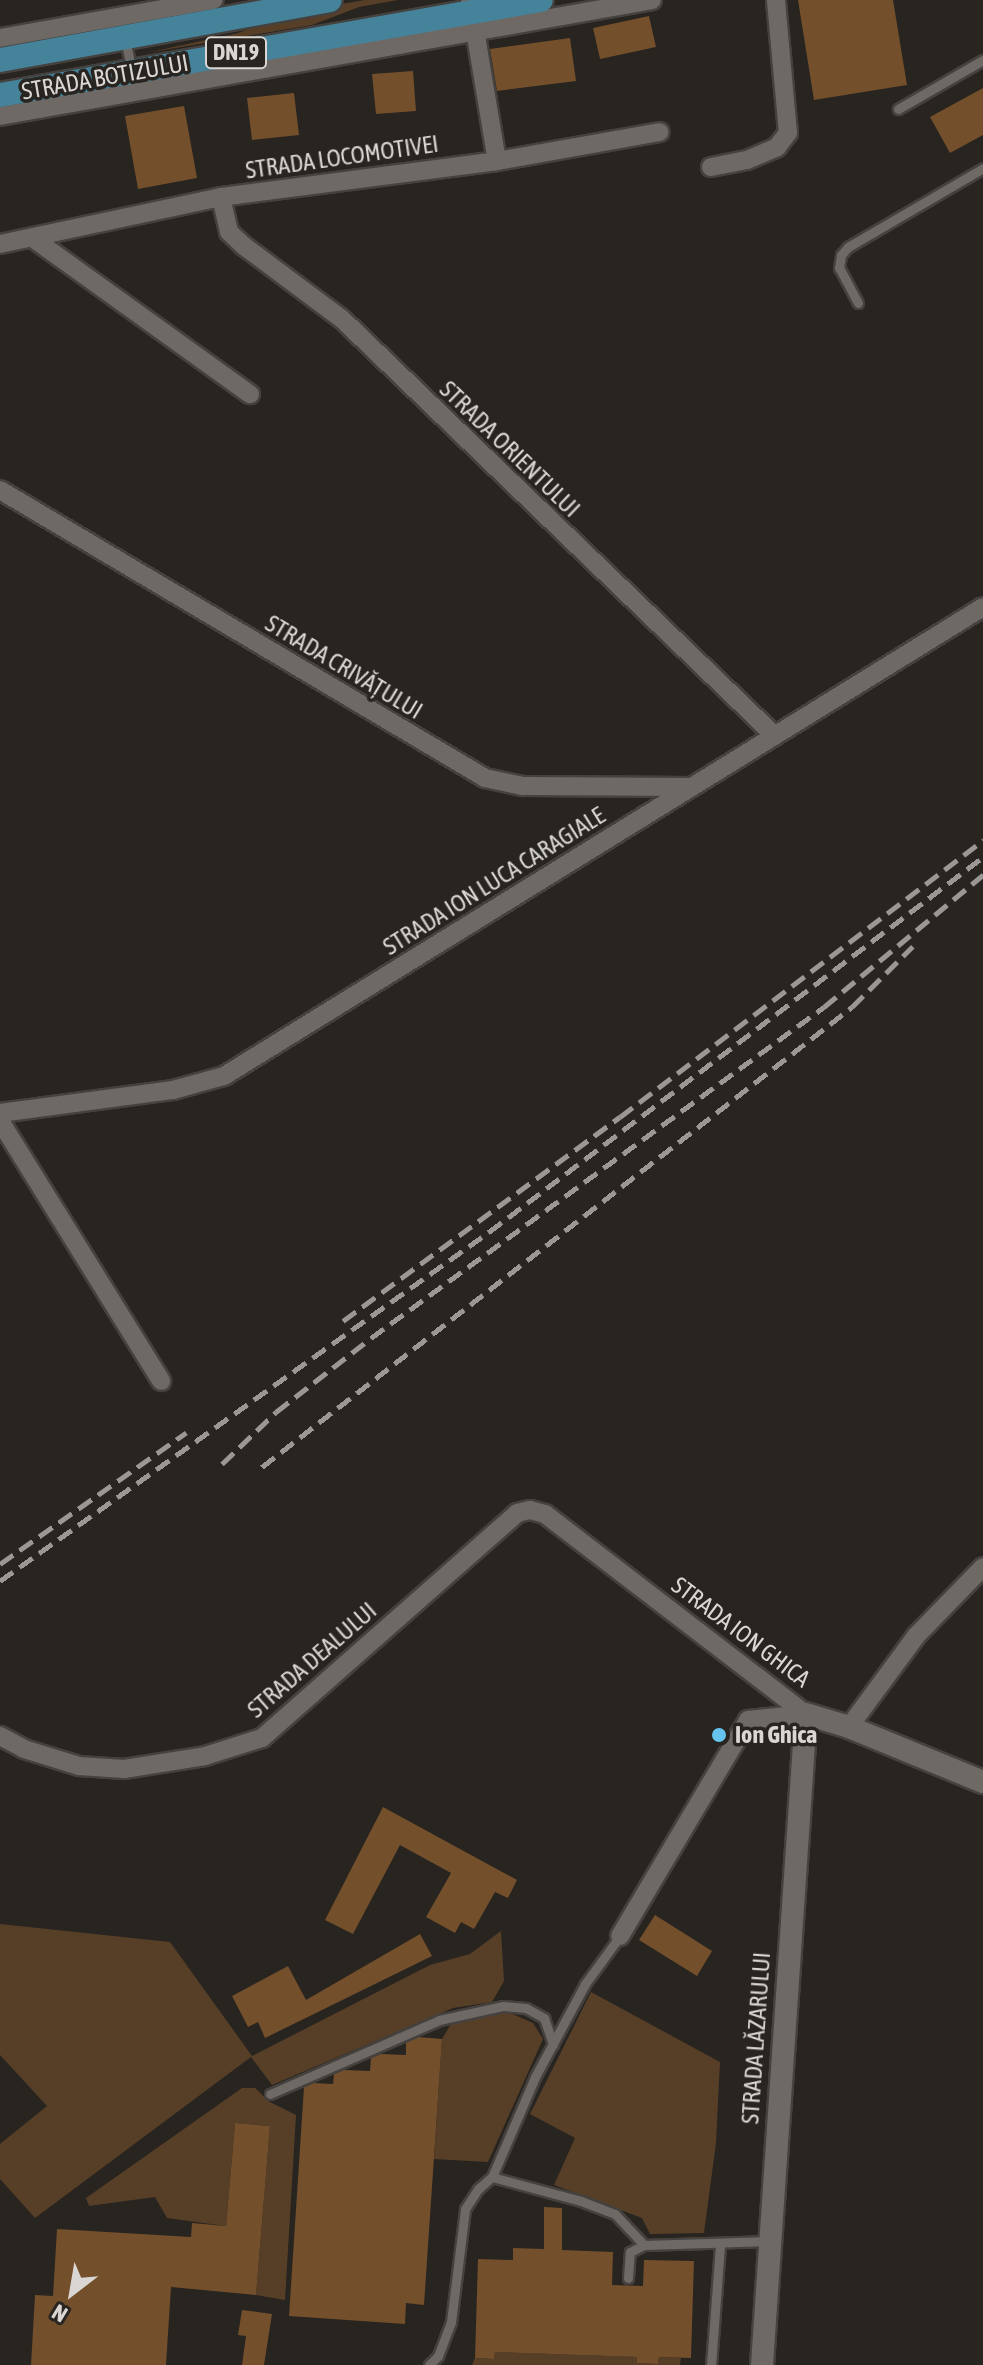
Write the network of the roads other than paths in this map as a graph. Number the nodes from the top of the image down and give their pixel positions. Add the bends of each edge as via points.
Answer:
1 (214, 0) edge
2 (330, 0) edge
3 (541, 0) edge
4 (652, 0) edge
5 (776, 0) edge
6 (472, 14) edge
7 (121, 18) edge
8 (0, 38) edge
9 (0, 60) edge
10 (983, 60) edge
11 (135, 81) junction
12 (0, 95) edge
13 (898, 109) dead end
14 (0, 116) edge
15 (659, 132) dead end
16 (497, 161) junction
17 (711, 167) dead end
18 (983, 168) edge
19 (221, 197) junction
20 (34, 239) junction
21 (0, 244) edge
22 (858, 303) dead end
23 (250, 394) dead end
24 (0, 490) edge
25 (983, 607) edge
26 (775, 736) junction
27 (692, 787) junction
28 (0, 1113) edge
29 (0, 1121) edge
30 (161, 1381) dead end
31 (530, 1510) joint
32 (983, 1567) edge
33 (806, 1714) junction
34 (849, 1727) junction
35 (0, 1736) edge
36 (983, 1782) edge
37 (620, 1936) joint
38 (553, 2044) junction
39 (270, 2094) dead end
40 (492, 2177) junction
41 (770, 2241) junction
42 (720, 2244) junction
43 (644, 2245) junction
44 (628, 2278) dead end
45 (429, 2365) edge
46 (711, 2365) edge
47 (762, 2365) edge

1 - 7 street, STRADA BOTIZULUI
2 - 7 main road, STRADA BOTIZULUI / DN19
3 - 6 main road, STRADA BOTIZULUI / DN19
4 - 6 street
5 - 17 street via 788,133 777,147
6 - 11 main road, STRADA BOTIZULUI / DN19
6 - 16 street
7 - 8 street, STRADA BOTIZULUI
7 - 9 main road, STRADA BOTIZULUI / DN19
7 - 11 lane
10 - 13 lane
11 - 12 main road, STRADA BOTIZULUI / DN19
11 - 14 street
15 - 16 street, STRADA LOCOMOTIVEI
16 - 19 street, STRADA LOCOMOTIVEI
18 - 22 lane via 848,247 839,268
19 - 20 street, STRADA LOCOMOTIVEI
19 - 26 street, STRADA ORIENTULUI via 229,232 236,239 342,319
20 - 21 street, STRADA LOCOMOTIVEI
20 - 23 street
24 - 27 street, STRADA CRIVĂȚULUI via 485,778 523,786
25 - 26 street, STRADA ION LUCA CARAGIALE
26 - 27 street, STRADA ION LUCA CARAGIALE
27 - 28 street, STRADA ION LUCA CARAGIALE via 224,1076 173,1090
29 - 30 street
31 - 33 street, STRADA ION GHICA via 545,1514
31 - 35 street, STRADA DEALULUI via 517,1513 262,1738 205,1756 124,1769 79,1766
32 - 34 street via 916,1636
33 - 34 street, STRADA ION GHICA
33 - 37 street via 748,1720
33 - 41 street, STRADA LĂZARULUI
34 - 36 street, STRADA ION GHICA
37 - 38 lane via 585,1984
38 - 39 lane via 544,2018 526,2008 503,2006 439,2020
38 - 40 lane
40 - 43 lane via 615,2214
40 - 45 lane via 465,2209 451,2322
41 - 42 lane
41 - 47 street, STRADA LĂZARULUI
42 - 43 lane
42 - 46 lane
43 - 44 lane via 630,2252

